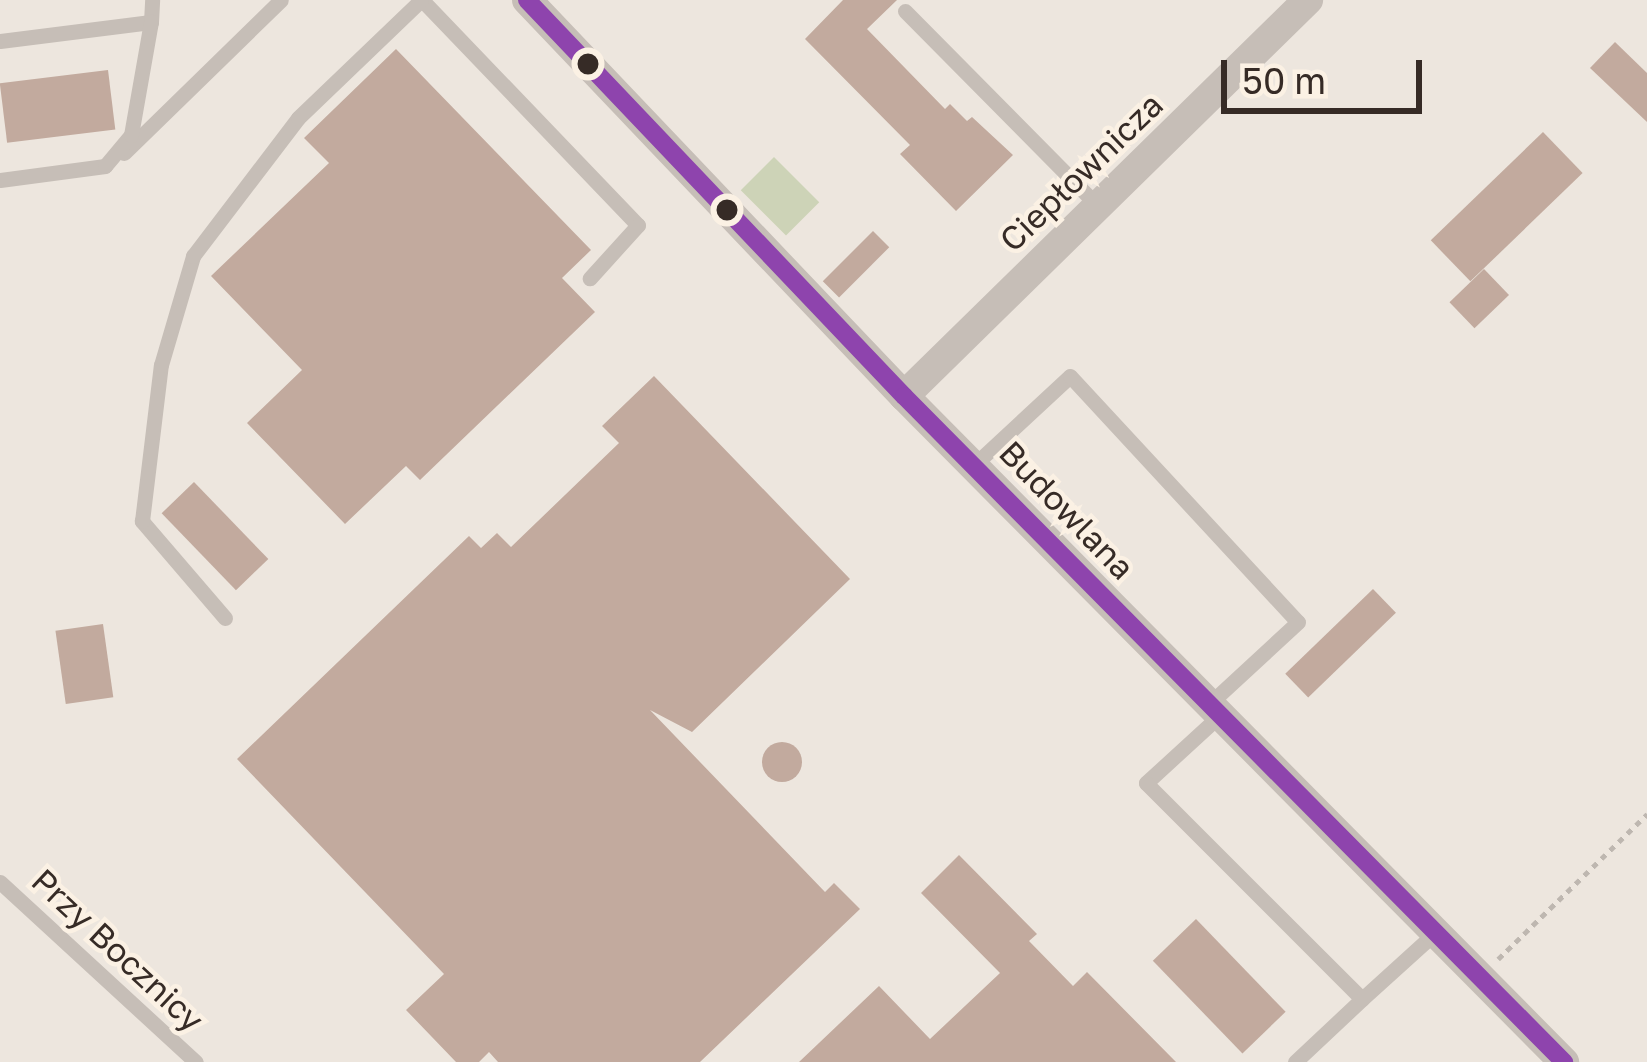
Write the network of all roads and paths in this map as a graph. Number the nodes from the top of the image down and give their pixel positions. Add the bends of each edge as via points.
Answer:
1 (152, 0) edge
2 (280, 0) edge
3 (422, 0) edge
4 (526, 0) edge
5 (1308, 0) edge
6 (905, 11) dead end
7 (152, 22) junction
8 (0, 40) edge
9 (105, 166) junction
10 (0, 180) edge
11 (1098, 206) junction
12 (590, 278) dead end
13 (904, 396) junction
14 (973, 466) junction
15 (225, 618) dead end
16 (1214, 711) junction
17 (1647, 814) edge
18 (0, 882) edge
19 (1436, 932) junction
20 (1494, 963) dead end
21 (1362, 999) junction
22 (196, 1062) edge
23 (1295, 1062) edge
24 (1563, 1062) edge

1 - 7 lane
2 - 9 lane via 150,136
3 - 12 lane via 638,225
3 - 15 lane via 298,118 193,256 161,365 142,520
4 - 13 street, Budowlana
5 - 11 street, Ciepłownicza
6 - 11 lane
7 - 8 lane
7 - 9 lane via 131,135
9 - 10 lane
11 - 13 street, Ciepłownicza
13 - 14 street, Budowlana
14 - 16 street, Budowlana
14 - 16 lane via 1070,376 1298,622
16 - 19 street, Budowlana
16 - 21 lane via 1146,783
17 - 20 path
18 - 22 lane, Przy Bocznicy
19 - 21 lane
19 - 24 street, Budowlana
21 - 23 lane

